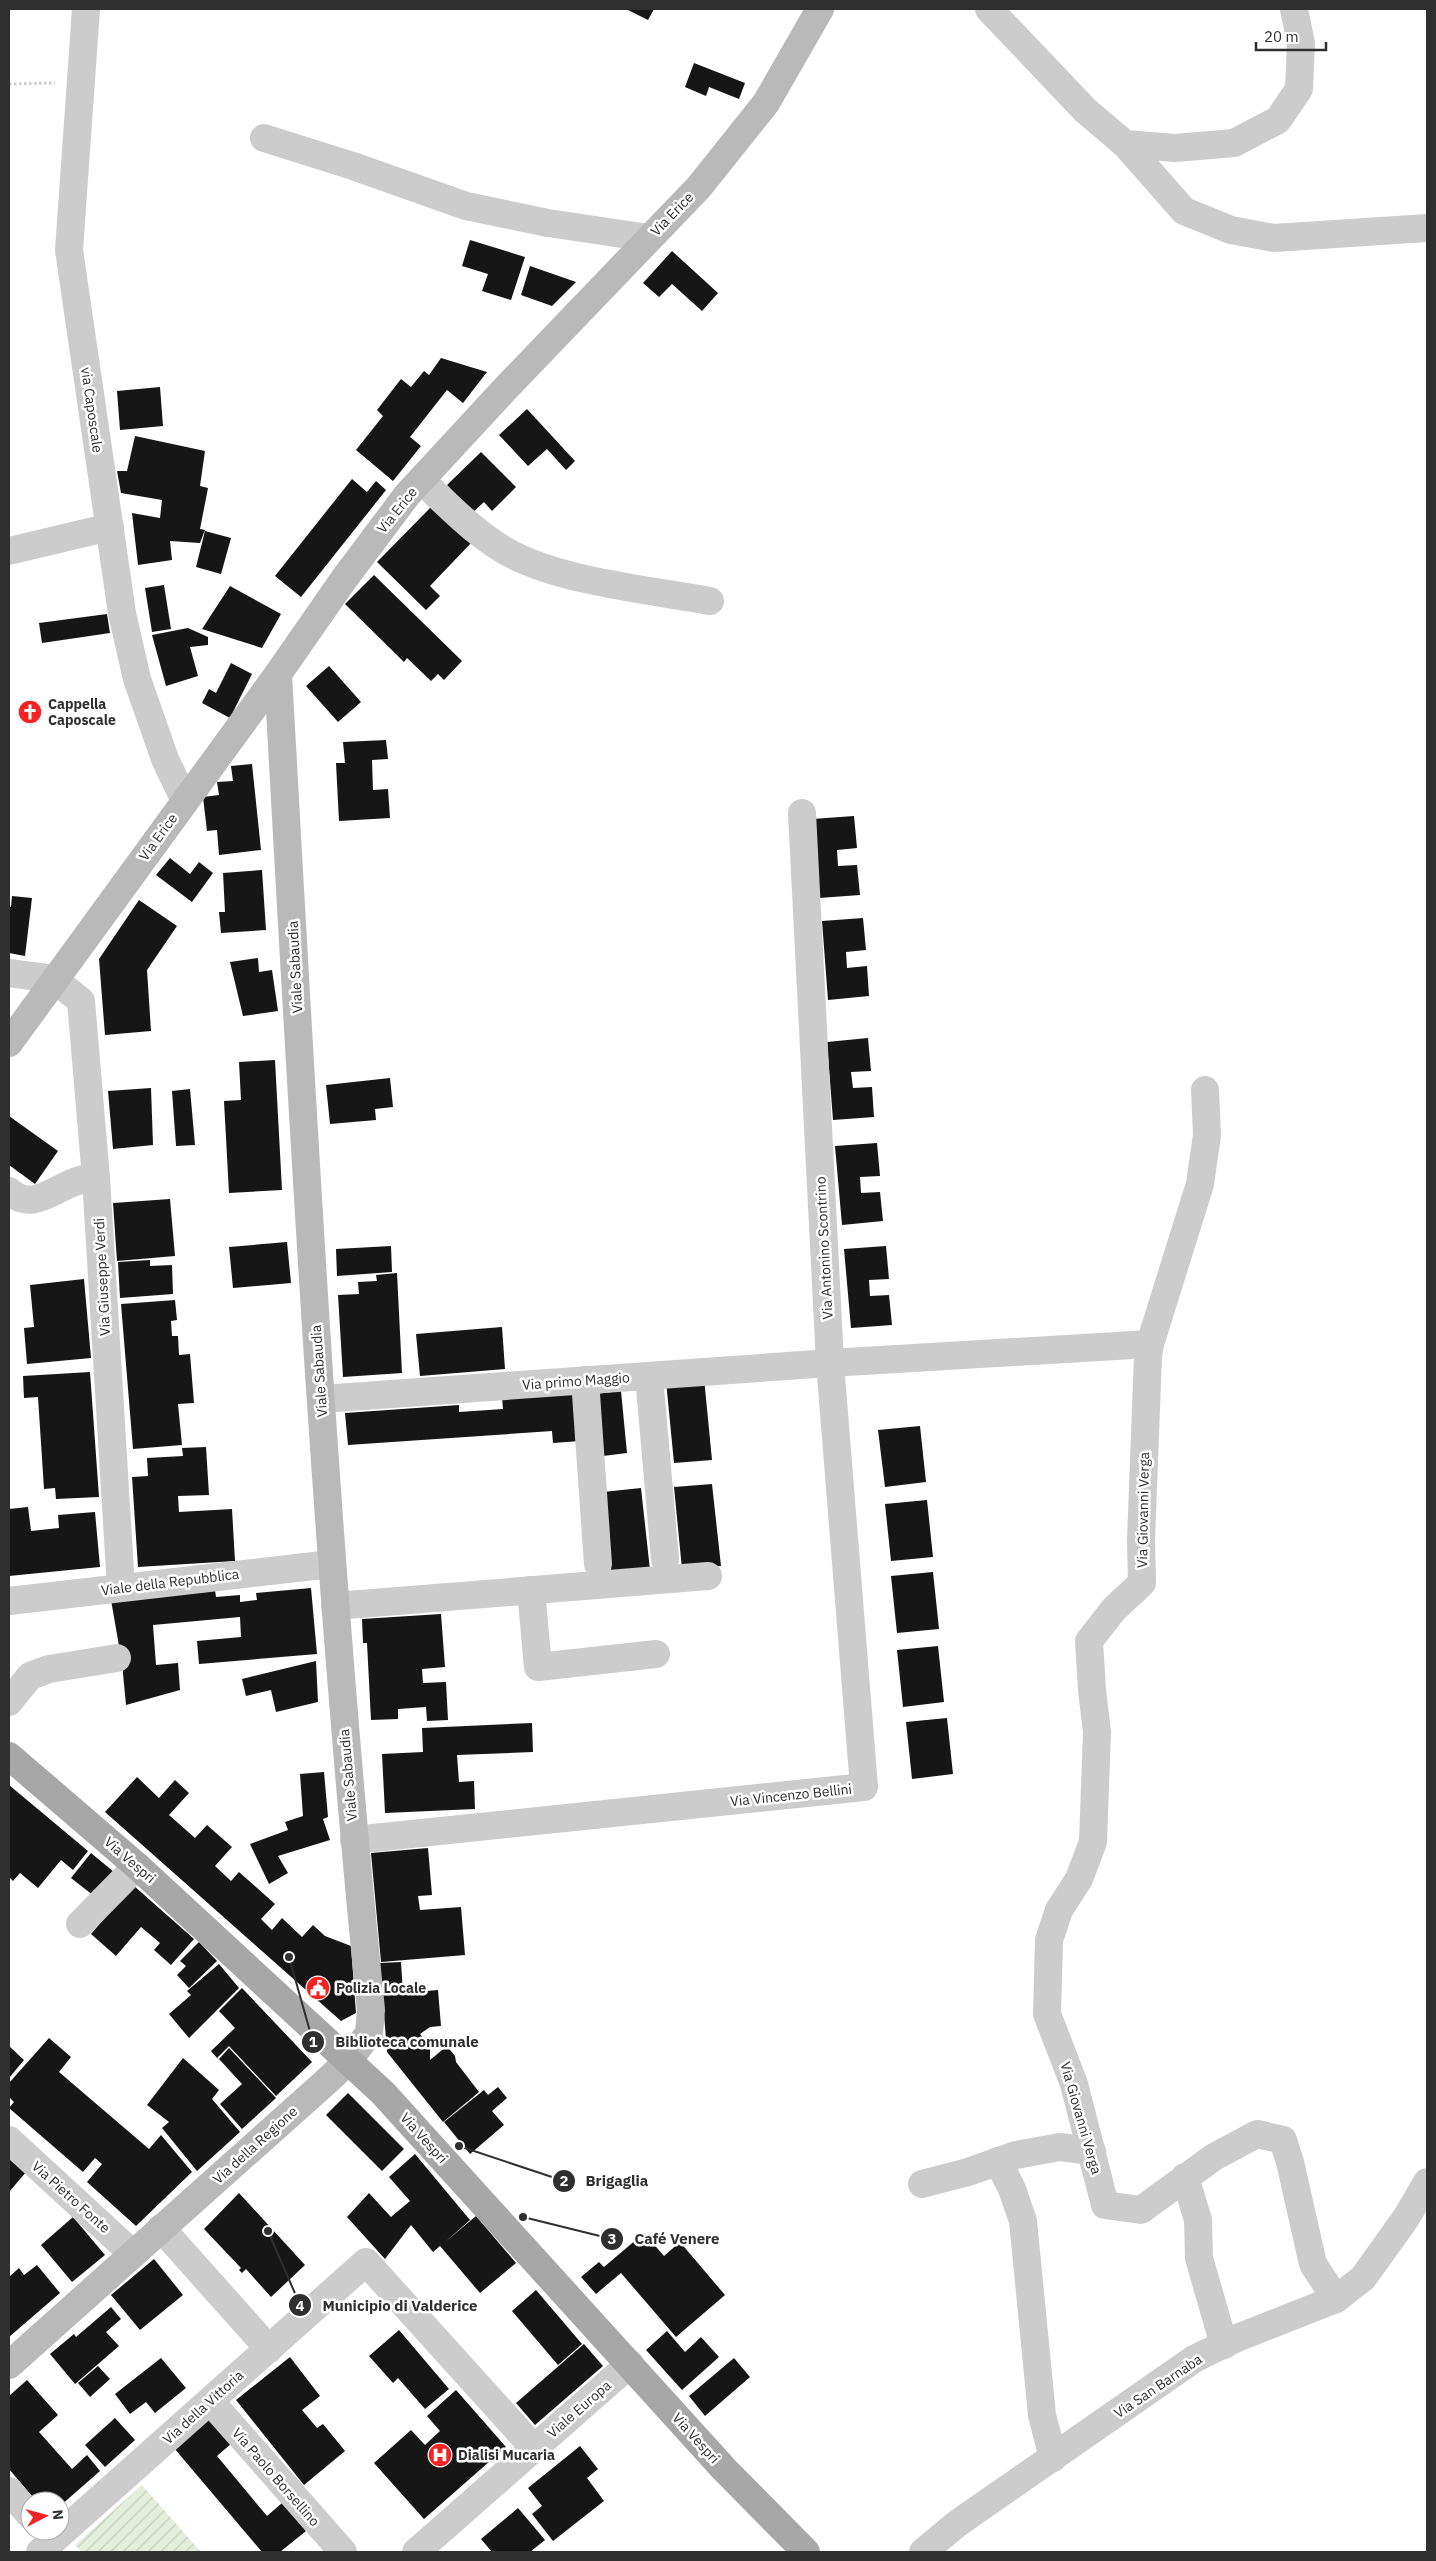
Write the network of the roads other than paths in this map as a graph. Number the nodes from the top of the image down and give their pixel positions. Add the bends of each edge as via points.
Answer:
1 (86, 9) edge
2 (820, 9) edge
3 (989, 9) edge
4 (1294, 9) edge
5 (264, 138) dead end
6 (1125, 144) junction
7 (1175, 148) junction
8 (1169, 195) junction
9 (1427, 228) edge
10 (649, 238) junction
11 (421, 480) junction
12 (110, 527) junction
13 (9, 551) edge
14 (710, 601) dead end
15 (278, 674) junction
16 (185, 801) junction
17 (802, 813) dead end
18 (9, 973) edge
19 (54, 979) junction
20 (9, 1043) edge
21 (1205, 1090) dead end
22 (96, 1178) junction
23 (9, 1191) edge
24 (1150, 1344) junction
25 (830, 1363) junction
26 (649, 1376) junction
27 (585, 1380) junction
28 (321, 1399) junction
29 (666, 1559) dead end
30 (331, 1564) junction
31 (598, 1564) dead end
32 (708, 1576) dead end
33 (121, 1588) junction
34 (531, 1590) junction
35 (9, 1601) edge
36 (335, 1606) junction
37 (656, 1654) dead end
38 (117, 1658) dead end
39 (9, 1702) edge
40 (9, 1756) edge
41 (354, 1840) junction
42 (138, 1866) junction
43 (80, 1924) dead end
44 (348, 2060) junction
45 (9, 2140) edge
46 (1092, 2151) junction
47 (998, 2161) junction
48 (1185, 2177) junction
49 (1427, 2182) edge
50 (922, 2184) dead end
51 (161, 2228) junction
52 (134, 2254) junction
53 (1336, 2299) junction
54 (1224, 2345) junction
55 (269, 2349) junction
56 (630, 2364) junction
57 (9, 2365) edge
58 (210, 2401) junction
59 (534, 2448) junction
60 (1053, 2458) junction
61 (9, 2490) edge
62 (20, 2503) edge
63 (50, 2544) edge
64 (343, 2552) edge
65 (416, 2552) edge
66 (806, 2552) edge
67 (923, 2552) edge

1 - 12 street, via Caposcale via 69,250
2 - 10 street, Via Erice via 766,103 699,187
3 - 6 street via 1085,110
4 - 7 street via 1301,44 1299,89 1278,120 1234,143
5 - 10 street via 466,206 548,223
6 - 7 street
6 - 8 street
7 - 8 street
8 - 9 street via 1184,210 1224,227 1274,238
10 - 11 street, Via Erice
11 - 14 street via 474,529 513,555 566,574
11 - 15 street, Via Erice via 344,579
12 - 13 street
12 - 16 street, via Caposcale via 122,613 137,679 165,759
15 - 16 street, Via Erice
15 - 28 street, Viale Sabaudia
16 - 19 street, Via Erice
17 - 25 street, Via Antonino Scontrino
18 - 19 street
19 - 20 street, Via Erice
19 - 22 street, Via Giuseppe Verdi via 81,1001
21 - 24 street, Via Giovanni Verga via 1206,1135 1200,1184
22 - 23 street via 80,1180 35,1201 17,1198
22 - 33 street, Via Giuseppe Verdi
24 - 25 street
24 - 46 street, Via Giovanni Verga via 1146,1382 1142,1582 1114,1609 1089,1641 1097,1732 1093,1842 1079,1879 1059,1910 1049,1940 1047,2014 1074,2084
25 - 26 street, Via primo Maggio
25 - 41 street, Via Vincenzo Bellini via 864,1787
26 - 27 street, Via primo Maggio
26 - 29 street
27 - 28 street, Via primo Maggio
27 - 31 street
28 - 30 street, Viale Sabaudia
30 - 33 street, Viale della Repubblica
30 - 36 street, Viale Sabaudia
32 - 34 street
33 - 35 street, Viale della Repubblica
34 - 36 street
34 - 37 street via 538,1667
36 - 41 street, Viale Sabaudia
38 - 39 street via 49,1669 30,1676
40 - 42 main road, Via Vespri
41 - 44 street, Viale Sabaudia via 371,2010 370,2033
42 - 43 street
42 - 44 main road, Via Vespri
44 - 51 street, Via della Regione
44 - 56 main road, Via Vespri via 383,2093
45 - 52 street, Via Pietro Fonte
46 - 47 street via 1060,2147
46 - 48 street, Via Giovanni Verga via 1105,2205 1141,2210
47 - 50 street
47 - 60 street via 1023,2221 1042,2415
48 - 53 street, Via Giovanni Verga via 1257,2134 1283,2140 1313,2264
48 - 54 street via 1198,2220 1199,2258
49 - 53 street, Via San Barnaba via 1363,2278
51 - 52 street, Via della Regione
51 - 55 street
52 - 57 street, Via della Regione
53 - 54 street, Via San Barnaba
54 - 60 street, Via San Barnaba via 1194,2359
55 - 58 street, Via della Vittoria
55 - 59 street, Via della Vittoria via 366,2262
56 - 59 street, Viale Europa
56 - 66 main road, Via Vespri via 724,2469
58 - 63 street, Via della Vittoria
58 - 64 street, Via Paolo Borsellino
59 - 65 street, Viale Europa
60 - 67 street, Via San Barnaba via 958,2523
61 - 62 street

